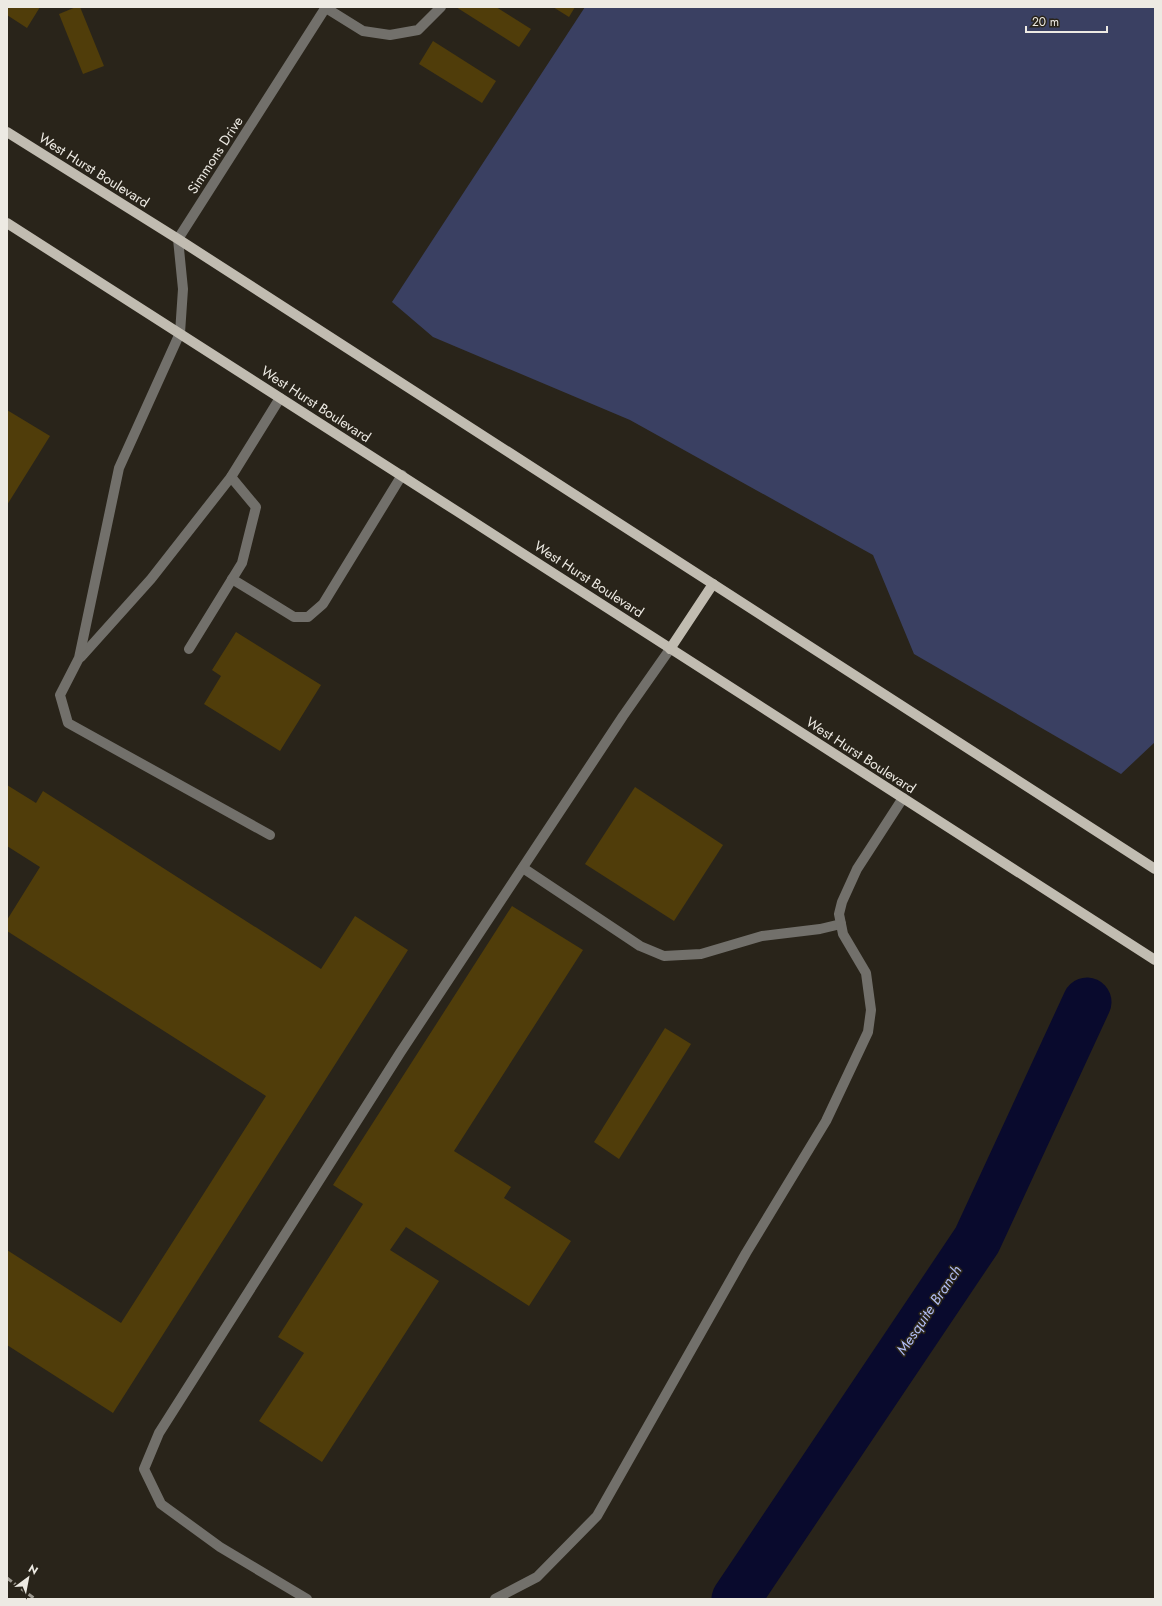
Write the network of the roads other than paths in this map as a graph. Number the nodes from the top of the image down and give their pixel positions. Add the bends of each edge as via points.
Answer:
1 (326, 7) edge
2 (441, 7) edge
3 (7, 132) edge
4 (8, 225) edge
5 (178, 239) junction
6 (180, 333) junction
7 (280, 398) junction
8 (402, 475) junction
9 (230, 476) junction
10 (232, 579) junction
11 (713, 584) junction
12 (189, 649) dead end
13 (670, 649) junction
14 (79, 658) junction
15 (903, 798) junction
16 (270, 836) dead end
17 (523, 868) junction
18 (1155, 869) edge
19 (841, 924) junction
20 (1155, 960) edge
21 (307, 1599) edge
22 (495, 1599) edge

1 - 2 street via 363,31 390,35 418,30
1 - 5 street, Simmons Drive
3 - 5 main road, West Hurst Boulevard
4 - 6 main road, West Hurst Boulevard
5 - 6 street via 184,290
5 - 11 main road, West Hurst Boulevard
6 - 7 main road, West Hurst Boulevard
6 - 14 street via 119,468
7 - 8 main road, West Hurst Boulevard
7 - 9 street
8 - 10 street via 323,604 308,617 294,617
8 - 13 main road, West Hurst Boulevard
9 - 10 street via 256,507 242,563
9 - 14 street via 151,578
10 - 12 street
11 - 13 main road
11 - 18 main road, West Hurst Boulevard
13 - 15 main road, West Hurst Boulevard
13 - 17 street
14 - 16 street via 60,695 68,723
15 - 19 street via 857,869 842,902 839,914
15 - 20 main road, West Hurst Boulevard
17 - 19 street via 640,946 664,956 701,954 762,936
17 - 21 street via 400,1053 163,1427 144,1469 161,1504 220,1547
19 - 22 street via 843,934 866,973 870,1010 868,1032 826,1121 746,1253 597,1516 537,1576

